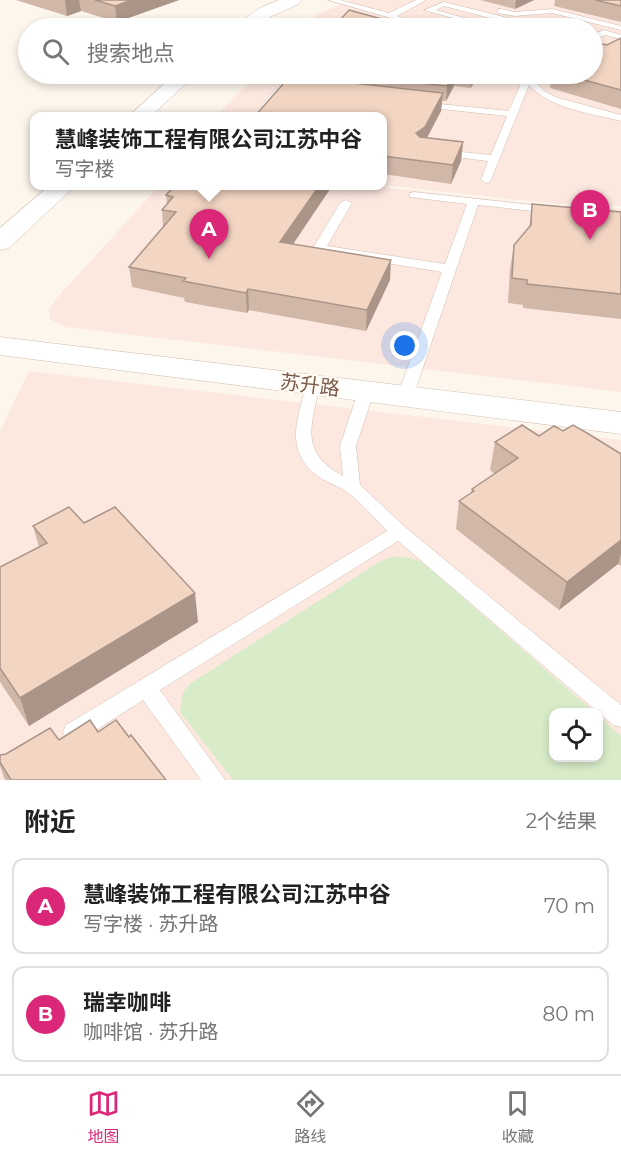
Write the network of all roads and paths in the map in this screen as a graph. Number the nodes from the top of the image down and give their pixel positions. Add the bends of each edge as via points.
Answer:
1 (293, 0) edge
2 (332, 0) edge
3 (422, 0) edge
4 (461, 0) edge
5 (378, 13) junction
6 (390, 16) junction
7 (257, 18) edge
8 (380, 18) edge
9 (397, 18) edge
10 (458, 18) edge
11 (498, 18) edge
12 (580, 18) edge
13 (603, 24) edge
14 (621, 28) edge
15 (604, 32) edge
16 (621, 37) edge
17 (175, 84) edge
18 (285, 84) edge
19 (524, 84) edge
20 (534, 84) edge
21 (282, 87) junction
22 (293, 88) edge
23 (408, 102) edge
24 (144, 112) edge
25 (261, 112) edge
26 (512, 114) junction
27 (621, 118) edge
28 (433, 151) edge
29 (494, 159) junction
30 (486, 180) dead end
31 (58, 190) edge
32 (414, 195) dead end
33 (346, 202) dead end
34 (473, 202) junction
35 (566, 211) edge
36 (0, 242) edge
37 (450, 269) junction
38 (0, 346) edge
39 (313, 385) junction
40 (366, 392) junction
41 (405, 397) junction
42 (621, 423) edge
43 (352, 487) junction
44 (399, 532) junction
45 (146, 688) junction
46 (621, 718) edge
47 (58, 741) edge
48 (214, 780) edge

1 - 7 street
2 - 5 lane
3 - 6 lane
4 - 12 lane via 515,14 552,11
5 - 6 lane
5 - 8 lane
6 - 9 lane
10 - 11 lane via 428,10 444,4
13 - 14 lane
15 - 16 lane
17 - 24 street
18 - 21 lane
19 - 26 lane
20 - 27 lane via 552,99
21 - 22 lane
21 - 25 lane
23 - 26 lane
26 - 29 lane
28 - 29 lane
29 - 30 lane
31 - 36 street
32 - 34 lane
33 - 37 lane via 319,248
34 - 35 lane
34 - 37 lane
37 - 41 lane
38 - 39 street, 苏升路
39 - 40 street, 苏升路
39 - 43 lane via 304,446 316,465 339,483
40 - 41 street, 苏升路
40 - 43 lane via 348,446
41 - 42 street, 苏升路
43 - 44 lane
44 - 45 lane
44 - 46 lane
45 - 47 lane
45 - 48 lane

